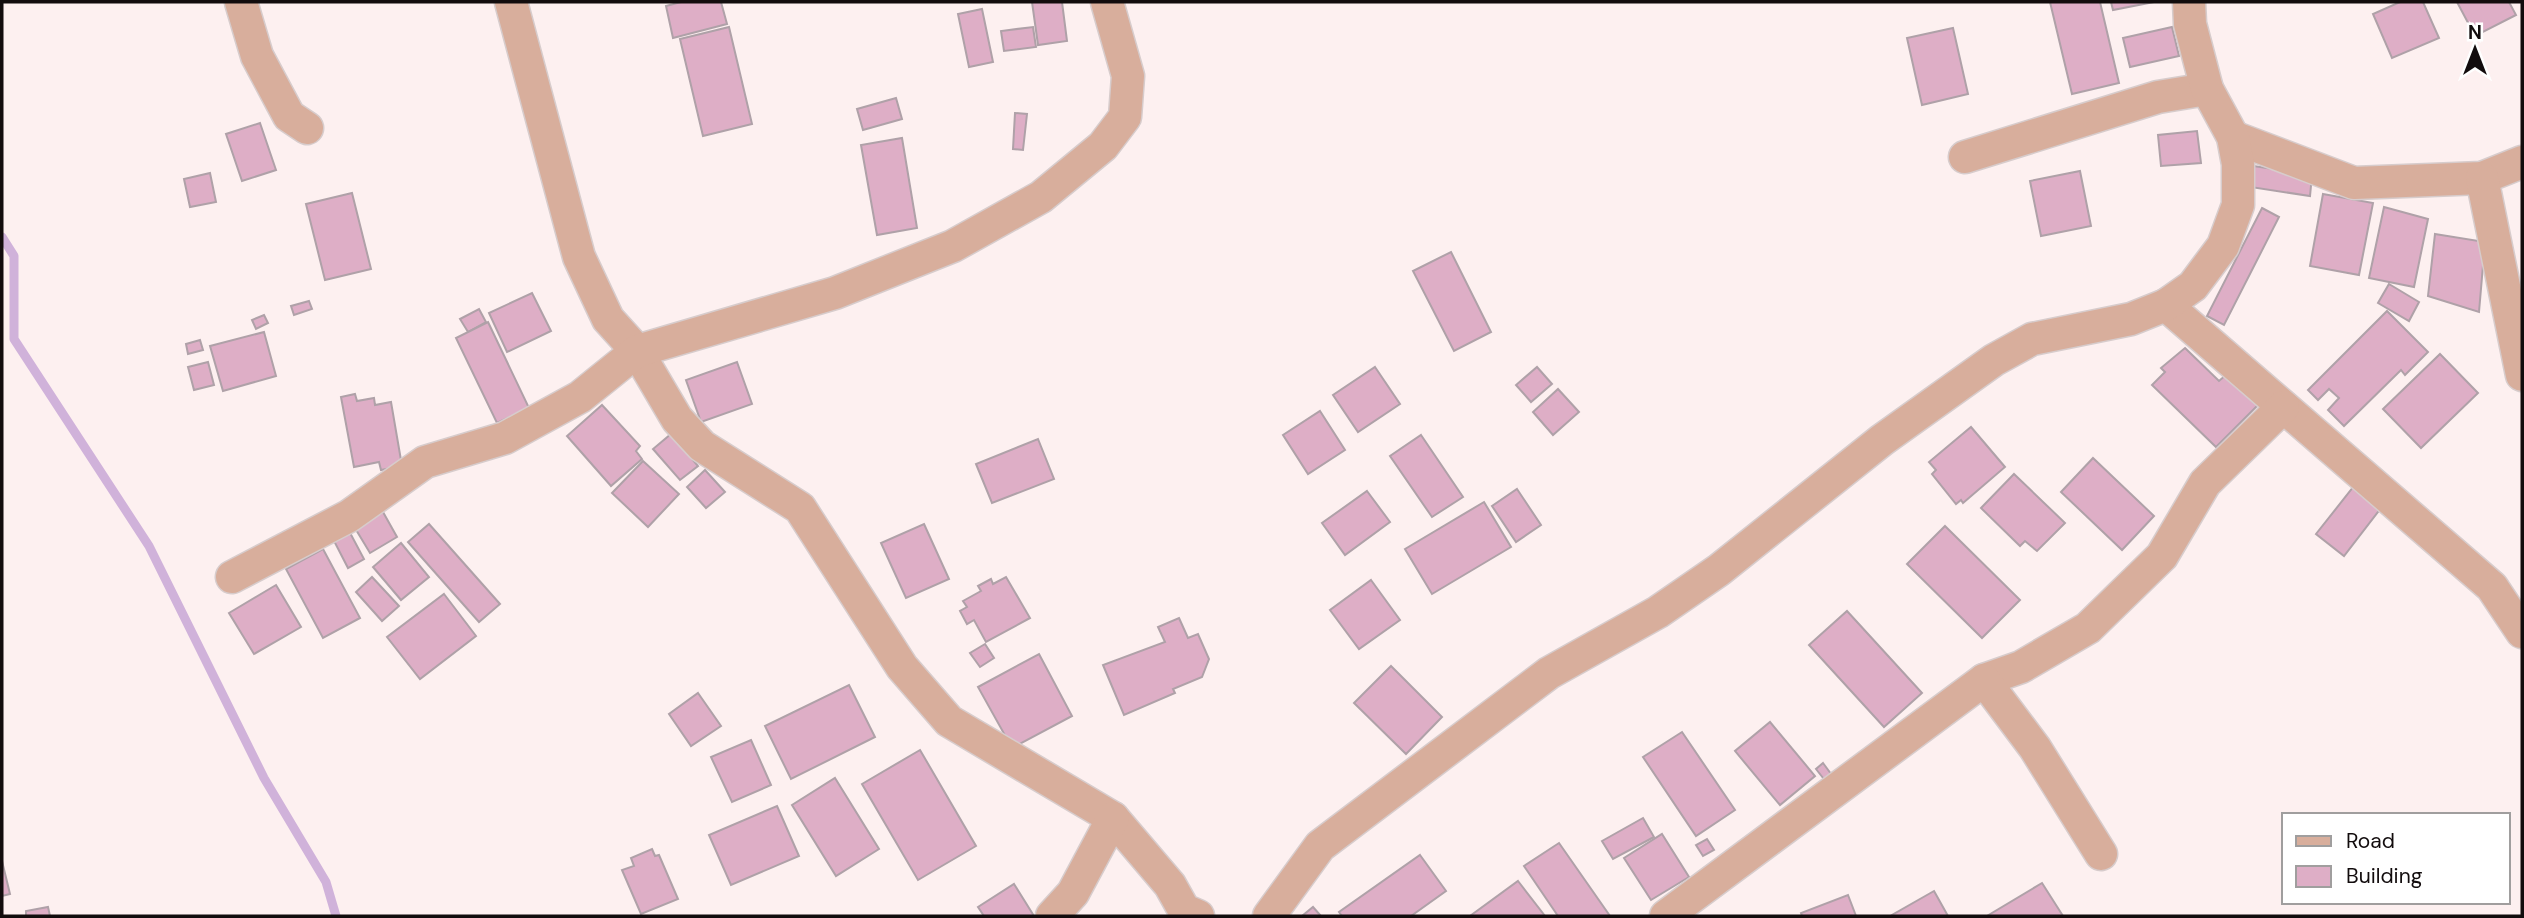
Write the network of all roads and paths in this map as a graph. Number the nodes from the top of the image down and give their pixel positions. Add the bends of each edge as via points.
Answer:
1 (241, 2) edge
2 (511, 2) edge
3 (1107, 2) edge
4 (2189, 2) edge
5 (2207, 89) junction
6 (307, 128) dead end
7 (2233, 137) junction
8 (1965, 157) dead end
9 (2522, 162) edge
10 (2482, 178) junction
11 (2166, 305) junction
12 (636, 351) junction
13 (2522, 375) edge
14 (2283, 407) junction
15 (232, 577) dead end
16 (2522, 632) edge
17 (1984, 680) junction
18 (1112, 818) junction
19 (2101, 854) dead end
20 (1052, 916) edge
21 (1198, 916) edge
22 (1269, 916) edge
23 (1666, 916) edge

1 - 6 street via 257,56 289,116
2 - 12 street via 579,257 608,319
3 - 12 street via 1128,76 1125,117 1103,146 1041,197 953,246 835,293
4 - 5 street
5 - 7 street
5 - 8 street via 2158,97
7 - 10 street via 2354,183
7 - 11 street via 2238,205 2223,246 2193,286
9 - 10 street
10 - 13 street
11 - 14 street
11 - 22 street via 2130,319 2032,338 1994,360 1882,440 1718,570 1658,612 1549,673 1320,846
12 - 15 street via 580,397 505,438 425,462 349,516
12 - 18 street via 677,419 702,446 800,508 902,667 949,721
14 - 16 street via 2492,587
14 - 17 street via 2205,483 2162,556 2088,628 2021,667
17 - 19 street via 2035,748
17 - 23 street
18 - 20 street via 1073,893
18 - 21 street via 1170,885 1184,910

